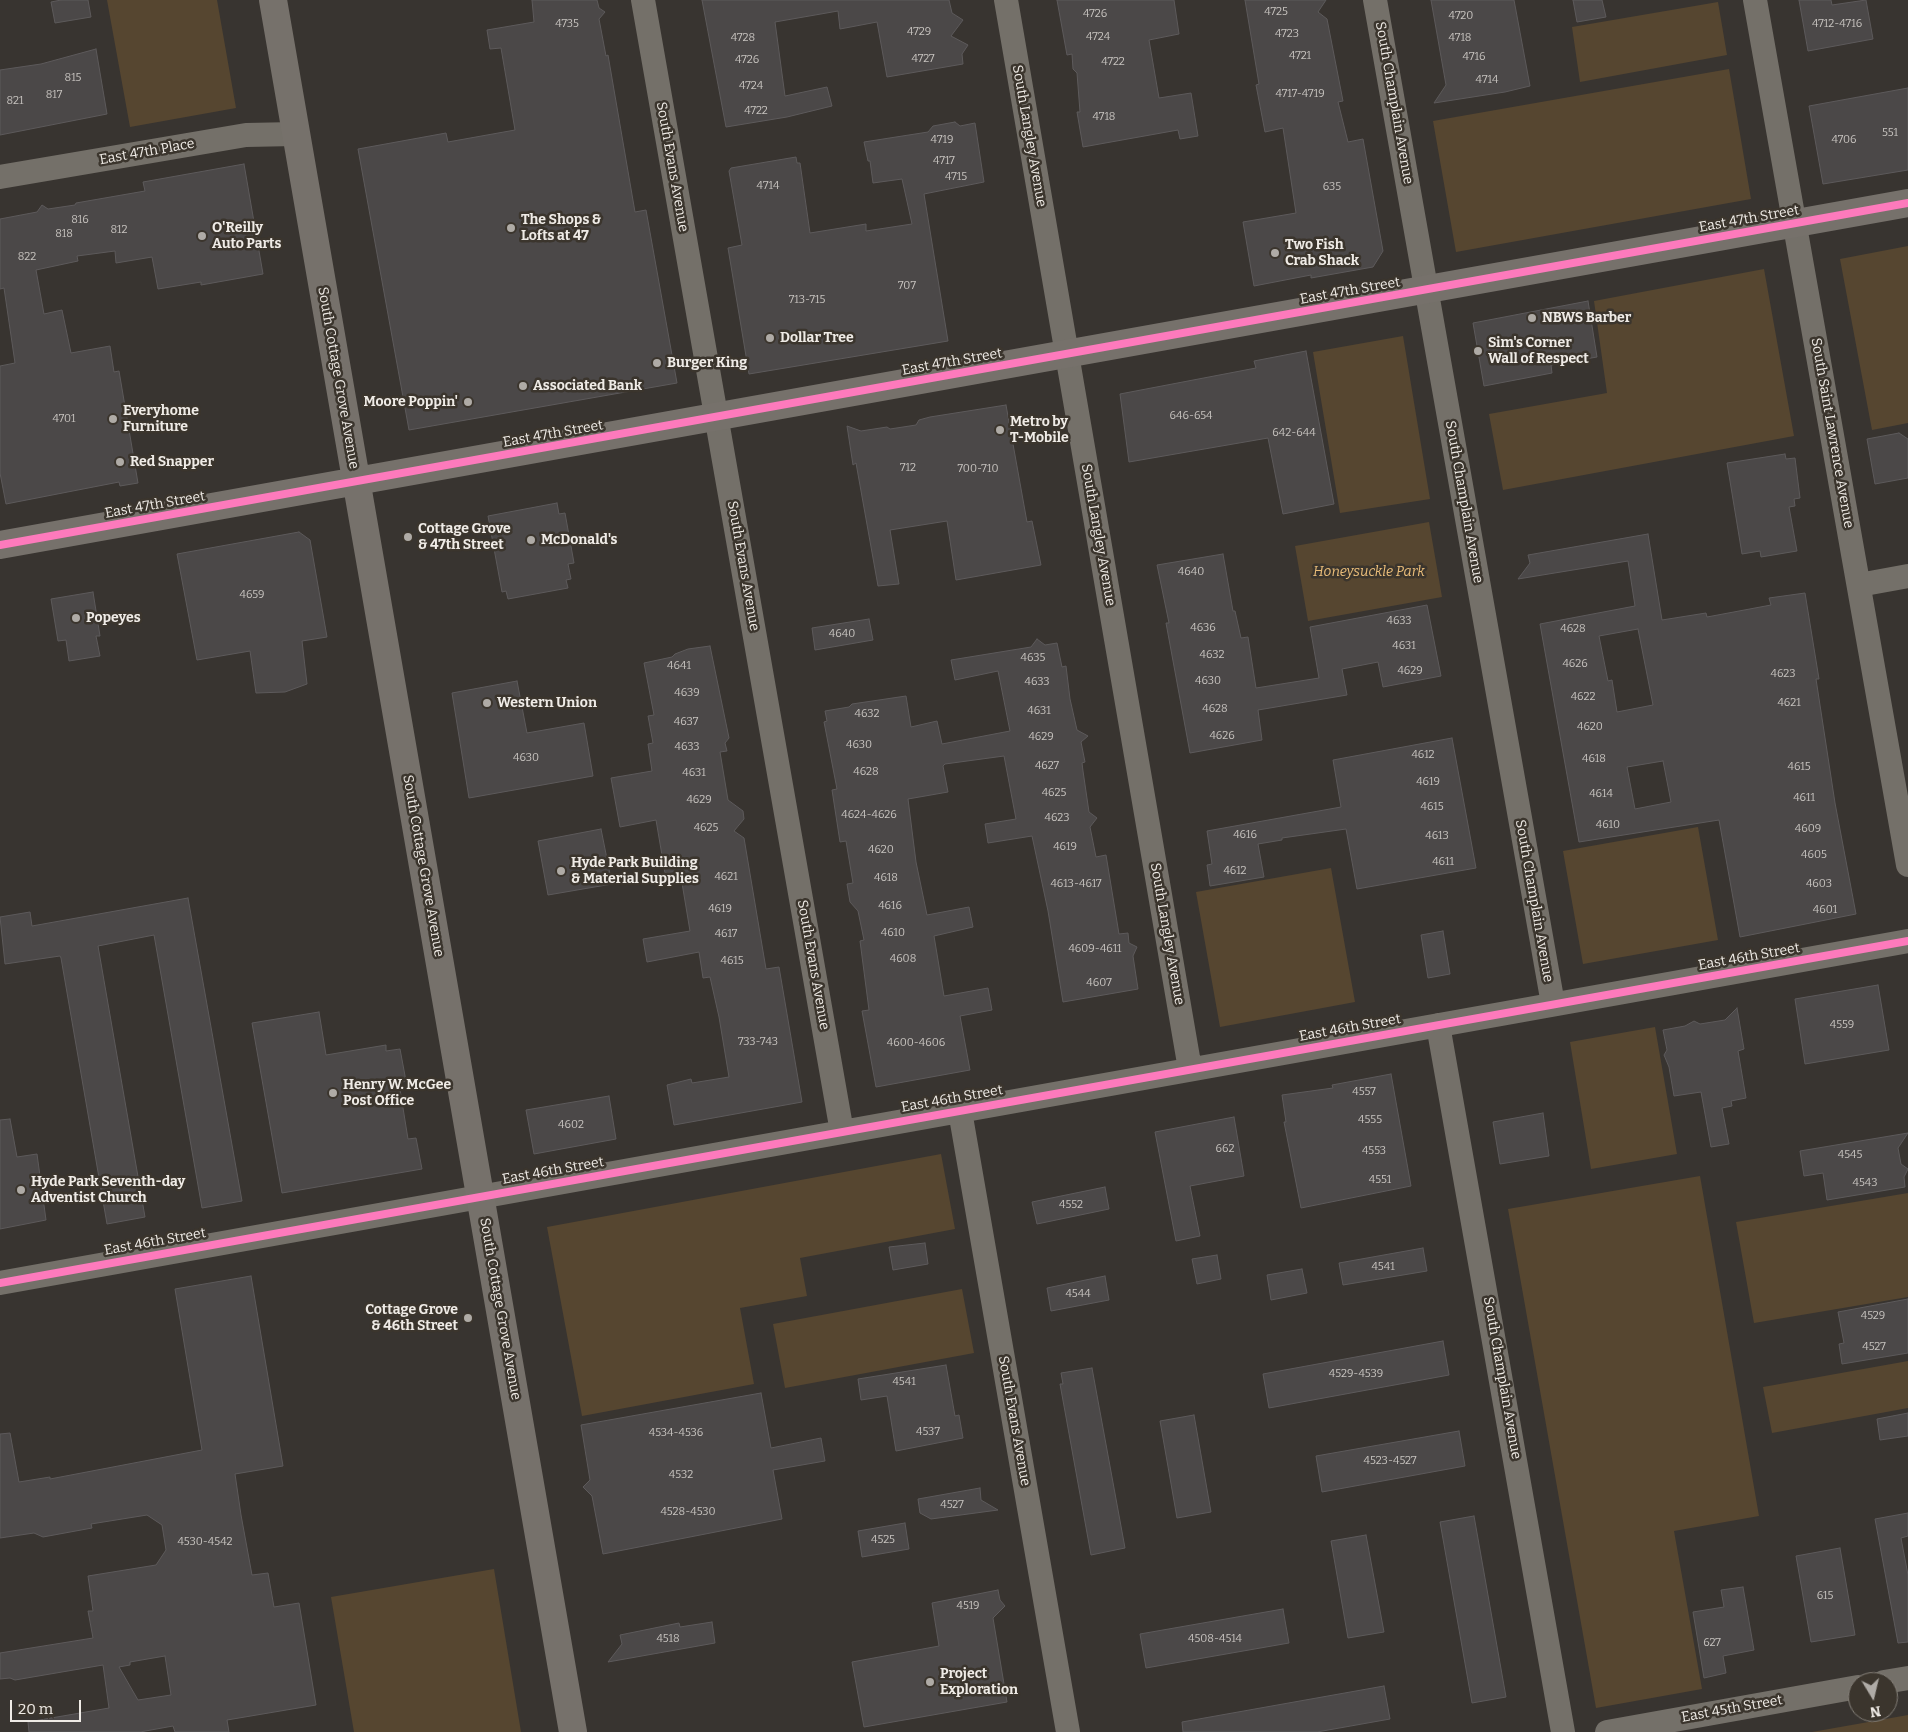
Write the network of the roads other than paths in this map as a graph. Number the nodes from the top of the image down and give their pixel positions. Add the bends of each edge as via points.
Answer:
1 (273, 0) edge
2 (643, 0) edge
3 (1006, 0) edge
4 (1375, 0) edge
5 (1755, 0) edge
6 (295, 134) junction
7 (0, 177) edge
8 (1908, 203) edge
9 (1794, 223) junction
10 (1426, 290) junction
11 (1067, 354) junction
12 (716, 417) junction
13 (356, 482) junction
14 (0, 545) edge
15 (1908, 576) edge
16 (1858, 585) junction
17 (1908, 865) edge
18 (1908, 941) edge
19 (1552, 1004) junction
20 (1438, 1025) junction
21 (1190, 1069) junction
22 (960, 1111) junction
23 (842, 1132) junction
24 (480, 1197) junction
25 (0, 1283) edge
26 (1848, 1689) edge
27 (573, 1732) edge
28 (1068, 1732) edge
29 (1563, 1732) edge
30 (1607, 1732) edge

1 - 6 main road, South Cottage Grove Avenue
2 - 12 street, South Evans Avenue
3 - 11 street, South Langley Avenue
4 - 10 street, South Champlain Avenue
5 - 9 street, South Saint Lawrence Avenue
6 - 7 street, East 47th Place via 246,135
6 - 13 main road, South Cottage Grove Avenue
8 - 9 main road, East 47th Street
9 - 10 main road, East 47th Street
9 - 16 street, South Saint Lawrence Avenue
10 - 11 main road, East 47th Street
10 - 19 street, South Champlain Avenue
11 - 12 main road, East 47th Street
11 - 21 street, South Langley Avenue
12 - 13 main road, East 47th Street
12 - 23 street, South Evans Avenue
13 - 14 main road, East 47th Street
13 - 24 main road, South Cottage Grove Avenue
15 - 16 street
16 - 17 street, South Saint Lawrence Avenue
18 - 19 street, East 46th Street
19 - 20 street, East 46th Street
20 - 21 street, East 46th Street
20 - 29 street, South Champlain Avenue
21 - 22 street, East 46th Street
22 - 23 street, East 46th Street
22 - 28 street, South Evans Avenue
23 - 24 street, East 46th Street
24 - 25 street, East 46th Street
24 - 27 main road, South Cottage Grove Avenue
26 - 30 street, East 45th Street

